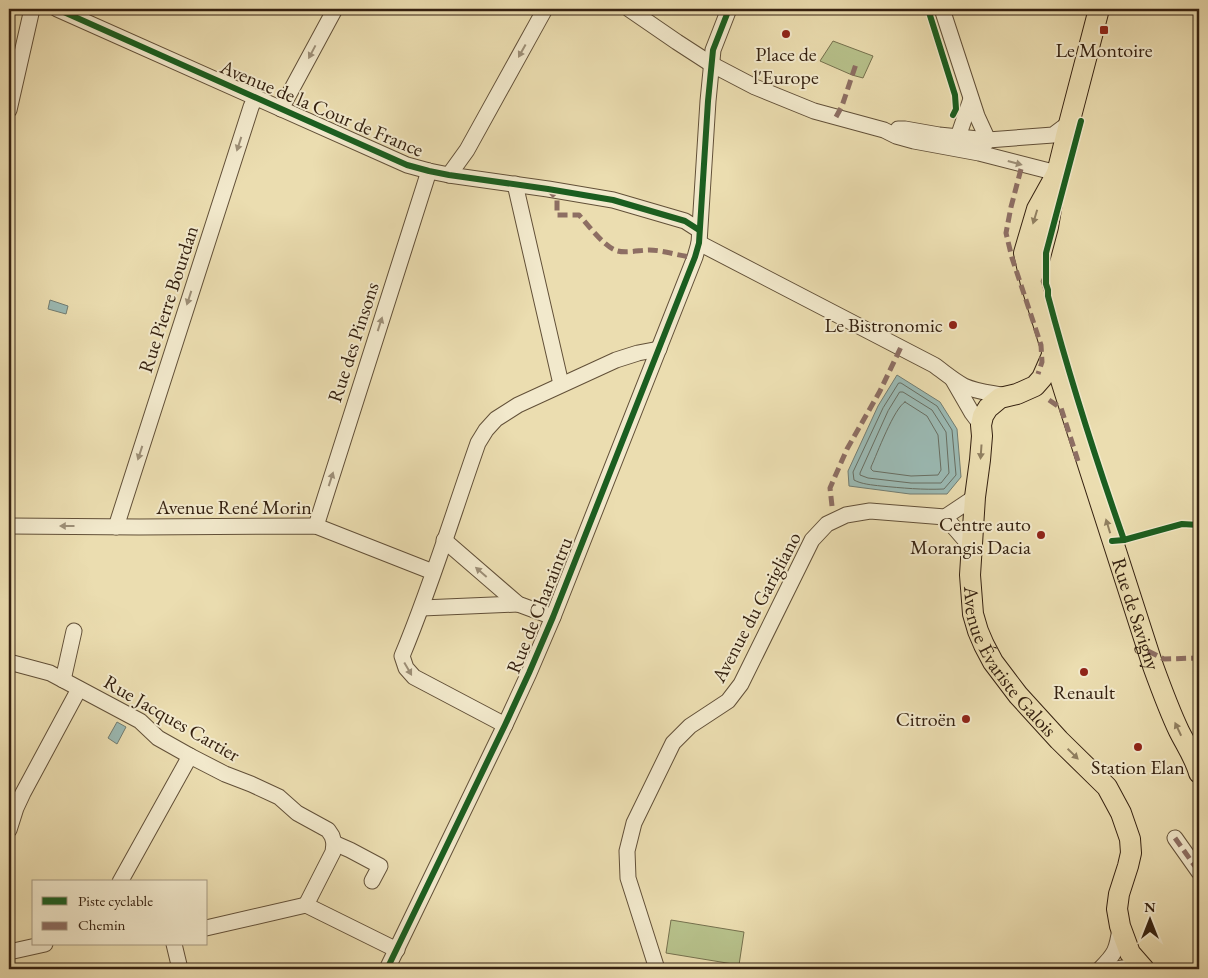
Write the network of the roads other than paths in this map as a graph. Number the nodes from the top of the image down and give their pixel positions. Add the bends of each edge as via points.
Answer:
1 (32, 9) edge
2 (58, 9) edge
3 (335, 9) edge
4 (545, 9) edge
5 (630, 9) edge
6 (729, 9) edge
7 (942, 9) edge
8 (1099, 9) edge
9 (711, 64) junction
10 (255, 98) junction
11 (971, 99) junction
12 (281, 109) junction
13 (9, 110) edge
14 (1069, 123) junction
15 (1041, 136) junction
16 (988, 140) junction
17 (959, 143) junction
18 (979, 153) junction
19 (1059, 165) junction
20 (429, 171) junction
21 (449, 175) junction
22 (515, 184) junction
23 (699, 236) junction
24 (659, 349) junction
25 (1053, 353) junction
26 (952, 379) junction
27 (561, 384) junction
28 (1014, 394) junction
29 (1070, 408) junction
30 (981, 425) junction
31 (975, 497) junction
32 (945, 517) junction
33 (118, 520) junction
34 (9, 526) edge
35 (316, 526) junction
36 (444, 540) junction
37 (972, 548) junction
38 (433, 572) junction
39 (518, 604) junction
40 (422, 608) junction
41 (553, 617) junction
42 (74, 631) dead end
43 (9, 662) edge
44 (63, 680) junction
45 (79, 689) junction
46 (505, 725) junction
47 (190, 756) junction
48 (1199, 773) edge
49 (9, 830) edge
50 (1175, 838) dead end
51 (334, 843) junction
52 (1199, 872) edge
53 (121, 880) edge
54 (372, 881) dead end
55 (306, 905) junction
56 (1120, 926) junction
57 (208, 928) edge
58 (36, 946) edge
59 (174, 946) edge
60 (397, 950) junction
61 (9, 952) edge
62 (180, 969) edge
63 (387, 969) edge
64 (657, 969) edge
65 (1100, 969) edge
66 (1116, 969) edge
67 (1144, 969) edge

1 - 13 street
2 - 10 street, Avenue de la Cour de France
3 -> 12 street
4 -> 21 street via 467,150
5 - 9 street
6 - 9 street
7 - 11 street
8 - 14 main road, Rue de Savigny
9 - 17 street via 755,87 814,111 884,130 905,129
9 - 23 street
10 - 12 street, Avenue de la Cour de France
10 -> 33 street, Rue Pierre Bourdan
11 - 16 street
11 - 17 street
12 - 20 street, Avenue de la Cour de France via 407,165
14 - 15 street via 1053,135
14 - 19 main road, Rue de Savigny
15 - 16 street
15 - 19 street via 1055,144
16 - 17 street
16 - 18 street
17 - 18 street
18 -> 19 street
19 - 25 main road, Rue de Savigny via 1048,227 1031,278
20 - 21 street, Avenue de la Cour de France
35 -> 20 street, Rue des Pinsons
21 - 22 street, Avenue de la Cour de France
22 - 23 street, Avenue de la Cour de France via 614,200 685,221
22 - 27 street
23 - 24 street, Rue de Charaintru via 692,265
23 - 26 street via 934,365
24 - 27 street via 616,360
24 - 41 street, Rue de Charaintru
25 - 28 main road, Avenue Évariste Galois via 1035,386
25 - 29 main road, Rue de Savigny
26 - 28 street via 981,391
26 - 30 street
27 - 36 street via 518,405 496,419 486,430 478,443
28 - 29 main road via 1051,396
28 - 30 main road, Avenue Évariste Galois via 1000,398 988,408
48 -> 29 main road, Rue de Savigny via 1153,666
30 -> 31 main road, Avenue Évariste Galois
31 - 32 street
31 - 37 main road, Avenue Évariste Galois
32 - 37 street
32 - 64 street, Avenue du Garigliano via 870,511 846,515 827,524 812,540 741,684 728,701 690,726 673,743 634,823 627,851 628,878
33 -> 34 street, Avenue René Morin
33 - 35 street, Avenue René Morin
35 - 38 street, Avenue René Morin
36 - 38 street
39 -> 36 street
37 -> 56 main road, Avenue Évariste Galois via 973,614 993,662 1059,740 1107,787 1121,813 1131,853 1119,894
38 - 40 street
39 - 40 street
39 - 41 street
40 -> 46 street via 402,656 406,668 414,677
41 - 46 street, Rue de Charaintru
42 - 44 street
43 - 44 street, Rue Jacques Cartier via 50,673
44 - 45 street, Rue Jacques Cartier
45 - 47 street, Rue Jacques Cartier via 140,721 158,738
45 - 49 street, Rue Jacques Cartier via 23,793
46 - 60 street, Rue de Charaintru
47 - 51 street, Rue Jacques Cartier via 279,797 297,813 328,830
47 - 53 street
50 - 52 street
51 - 54 street via 380,866
51 - 55 street via 333,852
55 - 57 street
55 - 60 street
56 - 65 street via 1117,946
56 - 67 main road, Avenue Évariste Galois via 1130,954
58 - 61 street
59 - 62 street
60 - 63 street, Rue de Charaintru
66 - 67 street

